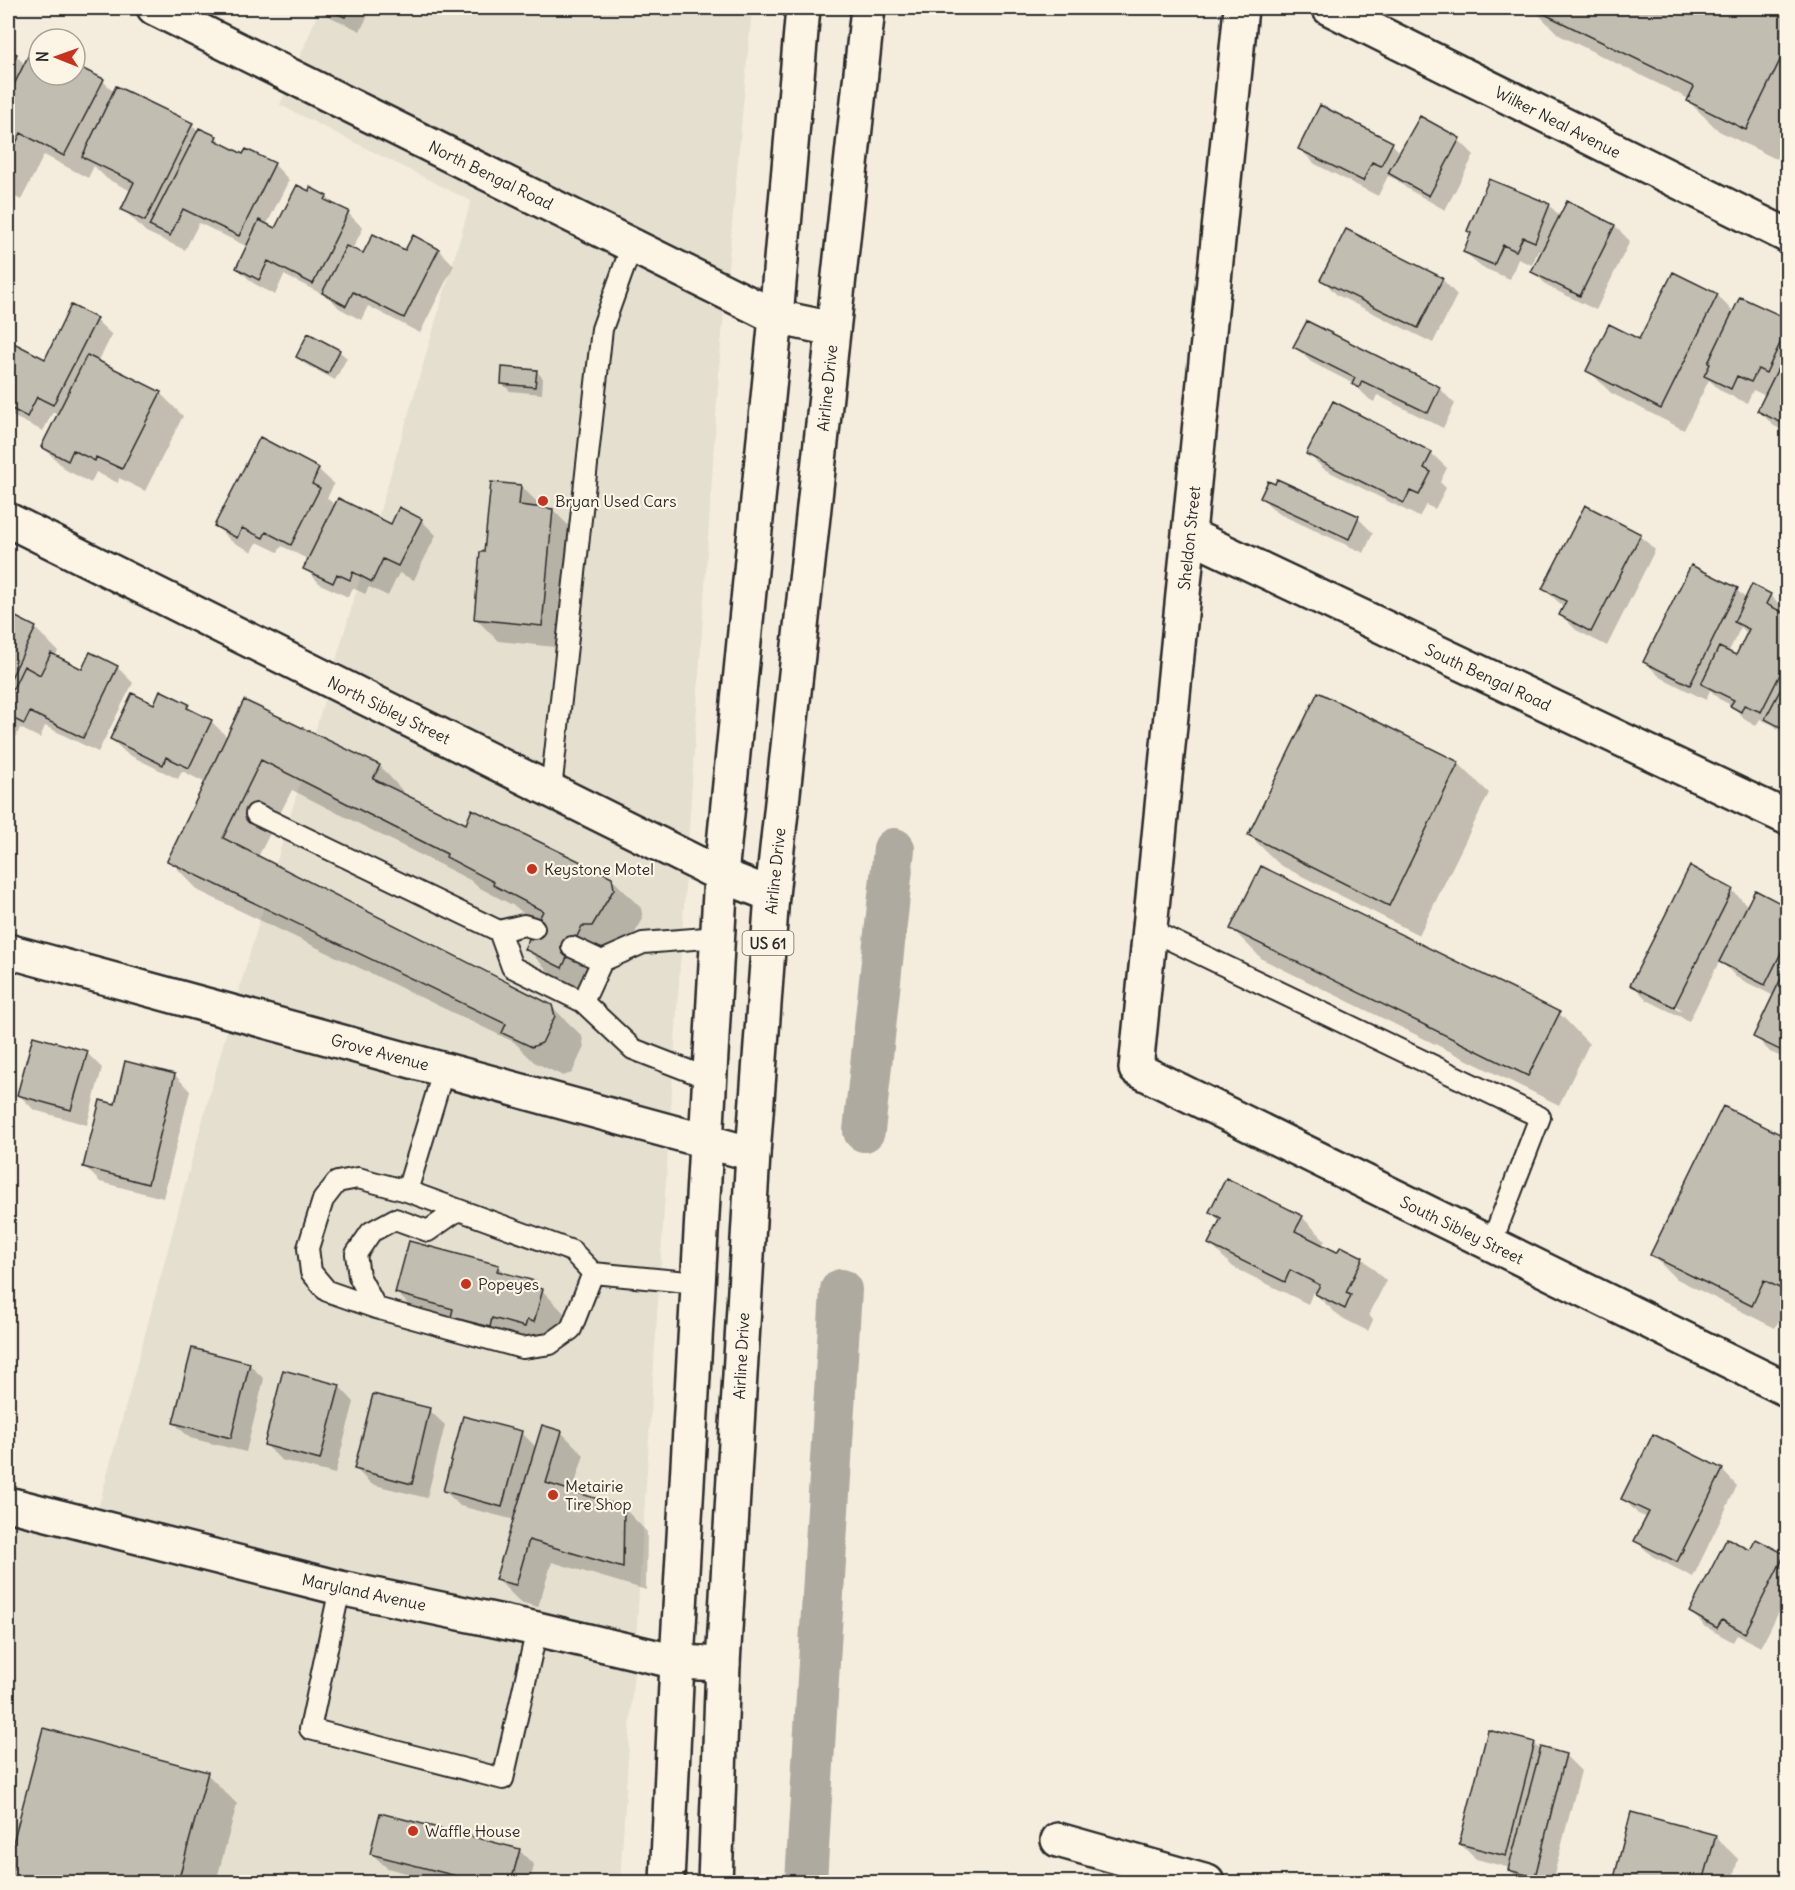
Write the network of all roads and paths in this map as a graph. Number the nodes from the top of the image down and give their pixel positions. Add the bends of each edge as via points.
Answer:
1 (154, 8) edge
2 (802, 8) edge
3 (868, 8) edge
4 (1241, 8) edge
5 (1329, 8) edge
6 (1788, 236) edge
7 (632, 245) junction
8 (777, 317) junction
9 (833, 329) junction
10 (8, 520) edge
11 (1189, 535) junction
12 (551, 790) junction
13 (256, 814) dead end
14 (1788, 818) edge
15 (721, 875) junction
16 (772, 895) junction
17 (534, 928) dead end
18 (1150, 930) junction
19 (499, 931) junction
20 (718, 937) junction
21 (572, 947) dead end
22 (8, 951) edge
23 (602, 961) junction
24 (583, 1002) junction
25 (444, 1069) junction
26 (1136, 1069) joint
27 (710, 1079) junction
28 (706, 1140) junction
29 (753, 1154) junction
30 (407, 1191) junction
31 (458, 1210) junction
32 (1491, 1244) junction
33 (593, 1273) junction
34 (698, 1283) junction
35 (376, 1308) junction
36 (1788, 1390) edge
37 (8, 1504) edge
38 (340, 1588) junction
39 (537, 1629) junction
40 (677, 1662) junction
41 (723, 1664) junction
42 (1058, 1840) dead end
43 (667, 1882) edge
44 (715, 1882) edge
45 (1207, 1882) edge

1 - 7 main road, North Bengal Road
2 - 8 main road, US 61
3 - 9 main road, Airline Drive / US 61
4 - 11 main road, Sheldon Street
5 - 6 main road, Wilker Neal Avenue
7 - 8 main road, North Bengal Road
7 - 12 lane via 602,329
8 - 9 main road, North Bengal Road
8 - 15 main road, US 61
9 - 16 main road, Airline Drive / US 61
10 - 12 main road, North Sibley Street
11 - 14 main road, South Bengal Road
11 - 18 main road, Sheldon Street
12 - 15 main road, North Sibley Street
13 - 19 lane
15 - 16 main road, North Sibley Street
15 - 20 main road, US 61
16 - 29 main road, Airline Drive / US 61
17 - 19 lane via 524,925
18 - 26 main road, Sheldon Street
18 - 32 lane via 1540,1117
19 - 24 lane via 512,967
20 - 23 lane via 643,943
20 - 27 main road, US 61
21 - 23 lane
22 - 25 main road, Grove Avenue
23 - 24 lane
24 - 27 lane via 633,1049
25 - 28 main road, Grove Avenue
25 - 30 lane
26 - 32 main road, South Sibley Street
27 - 28 main road, US 61
28 - 29 main road, Grove Avenue
28 - 34 main road, US 61
29 - 41 main road, Airline Drive / US 61
30 - 31 lane
30 - 35 lane via 358,1178 337,1182 323,1200 308,1248 311,1272 327,1291
31 - 33 lane via 572,1251
31 - 35 lane via 428,1231 395,1219 371,1232 356,1254 359,1276
32 - 36 main road, South Sibley Street
33 - 34 lane
33 - 35 lane via 572,1329 550,1344 522,1348
34 - 40 main road, US 61
37 - 38 main road, Maryland Avenue
38 - 39 main road, Maryland Avenue
38 - 39 lane via 310,1730 503,1779
39 - 40 main road, Maryland Avenue
40 - 41 main road, Maryland Avenue
40 - 43 main road, US 61
41 - 44 main road, Airline Drive / US 61
42 - 45 main road

